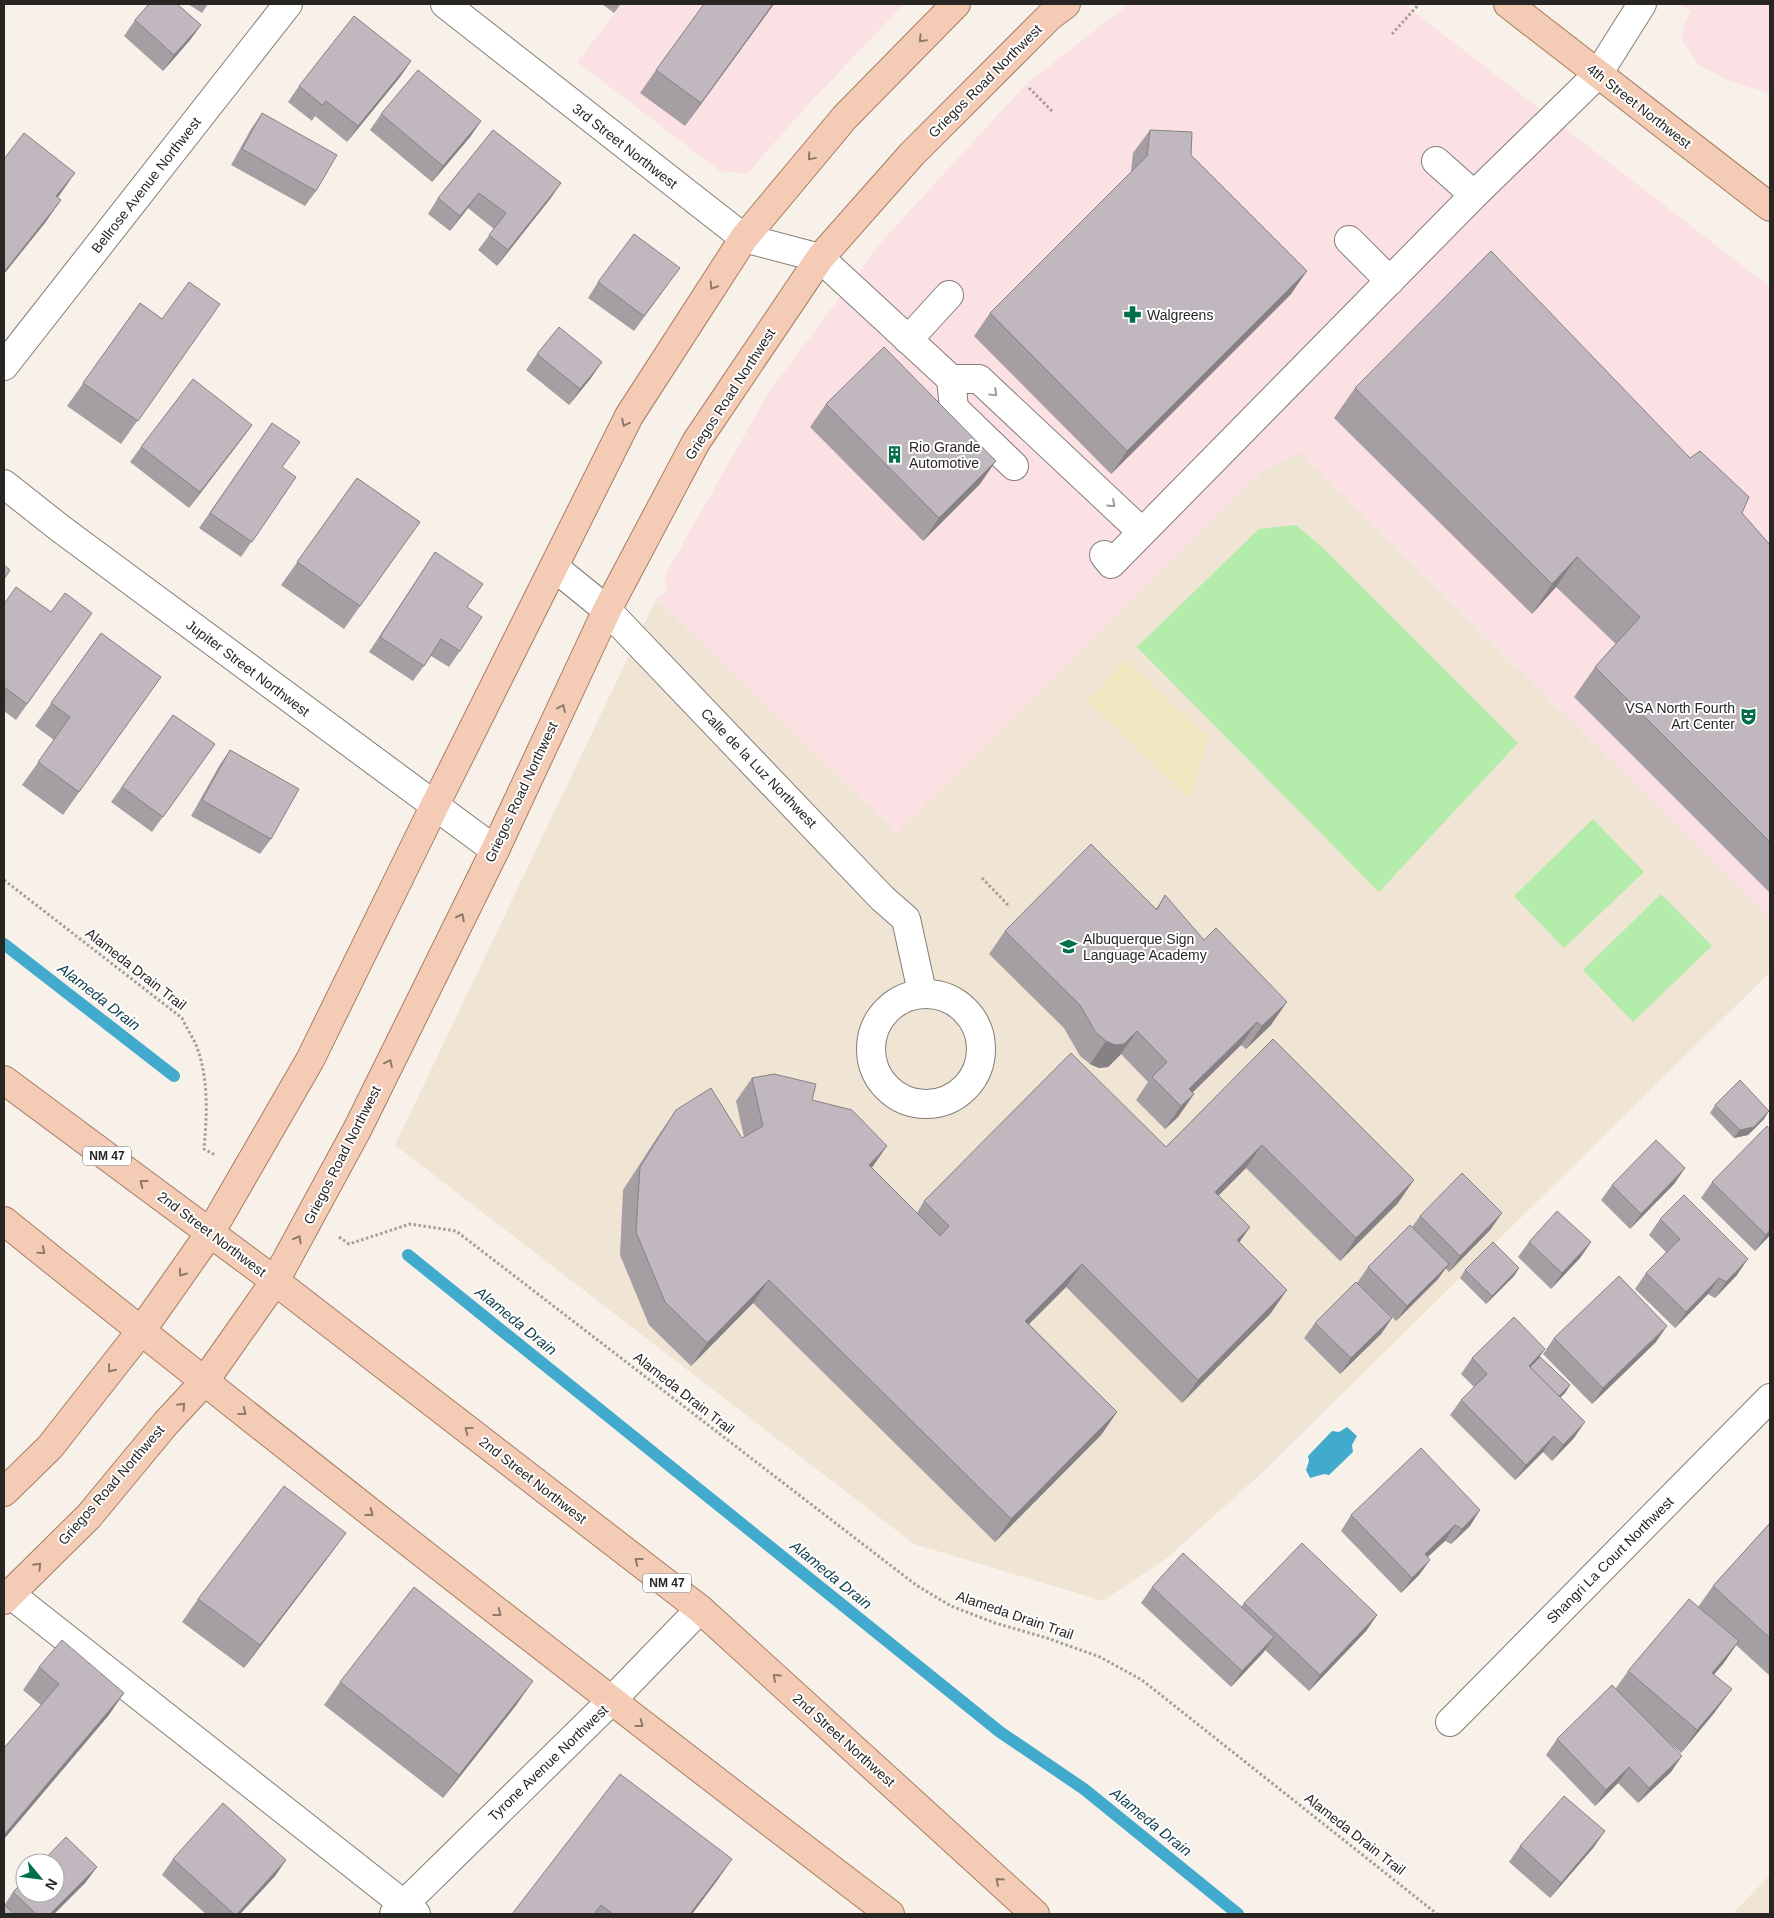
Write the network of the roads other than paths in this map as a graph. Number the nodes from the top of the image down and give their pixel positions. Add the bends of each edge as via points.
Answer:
1 (288, 4) edge
2 (445, 4) edge
3 (956, 4) edge
4 (1066, 4) edge
5 (1508, 4) edge
6 (1642, 4) edge
7 (1598, 74) junction
8 (1436, 161) dead end
9 (1474, 195) junction
10 (1770, 207) edge
11 (744, 238) junction
12 (1349, 240) dead end
13 (820, 258) junction
14 (1390, 281) junction
15 (950, 295) dead end
16 (908, 340) junction
17 (4, 366) edge
18 (951, 379) junction
19 (1014, 466) dead end
20 (4, 484) edge
21 (1142, 532) junction
22 (1104, 555) dead end
23 (554, 567) junction
24 (607, 610) junction
25 (434, 806) junction
26 (494, 850) junction
27 (922, 992) junction
28 (4, 1080) edge
29 (4, 1221) edge
30 (210, 1233) junction
31 (275, 1281) junction
32 (141, 1331) junction
33 (204, 1382) junction
34 (1770, 1398) edge
35 (4, 1492) edge
36 (7, 1597) edge
37 (700, 1609) junction
38 (611, 1702) junction
39 (1450, 1722) dead end
40 (405, 1911) edge
41 (890, 1914) edge
42 (1035, 1914) edge

1 - 17 street, Bellrose Avenue Northwest
2 - 11 street, 3rd Street Northwest
3 -> 11 main road via 845,117
4 - 13 main road, Griegos Road Northwest via 1050,16 912,154
5 - 7 main road, 4th Street Northwest
6 - 7 street
7 - 9 street
7 - 10 main road, 4th Street Northwest
8 - 9 street
9 - 14 street
11 - 13 street, 3rd Street Northwest
11 -> 23 main road via 629,416
12 - 14 street
13 - 16 street
13 - 24 main road, Griegos Road Northwest via 696,442
14 - 21 street
15 - 16 street
16 - 18 street
18 - 19 street via 954,408
18 -> 21 street via 979,379
20 - 25 street, Jupiter Street Northwest
21 - 22 street via 1111,564
23 - 24 street, Calle de la Luz Northwest
23 - 25 main road
26 -> 24 main road, Griegos Road Northwest
24 - 27 street, Calle de la Luz Northwest via 882,898 906,919
25 - 26 street, Jupiter Street Northwest
25 - 30 main road via 310,1060
31 -> 26 main road, Griegos Road Northwest via 358,1128
27 - 27 street via 901,998 886,1010 872,1034 871,1061 883,1084 902,1100 925,1105 948,1100 965,1089 974,1078 981,1059 982,1039 973,1018 955,1000
30 -> 28 main road, 2nd Street Northwest / NM 47
29 -> 32 main road
30 - 31 main road, 2nd Street Northwest / NM 47
30 -> 32 main road
31 - 33 main road, Griegos Road Northwest
37 -> 31 main road, 2nd Street Northwest / NM 47
32 - 33 main road
32 -> 35 main road via 50,1447
36 -> 33 main road, Griegos Road Northwest via 89,1516
33 -> 38 main road
34 - 39 street, Shangri La Court Northwest
36 - 40 street
37 - 38 street, Tyrone Avenue Northwest
42 -> 37 main road, 2nd Street Northwest / NM 47
38 - 40 street, Tyrone Avenue Northwest
38 -> 41 main road

